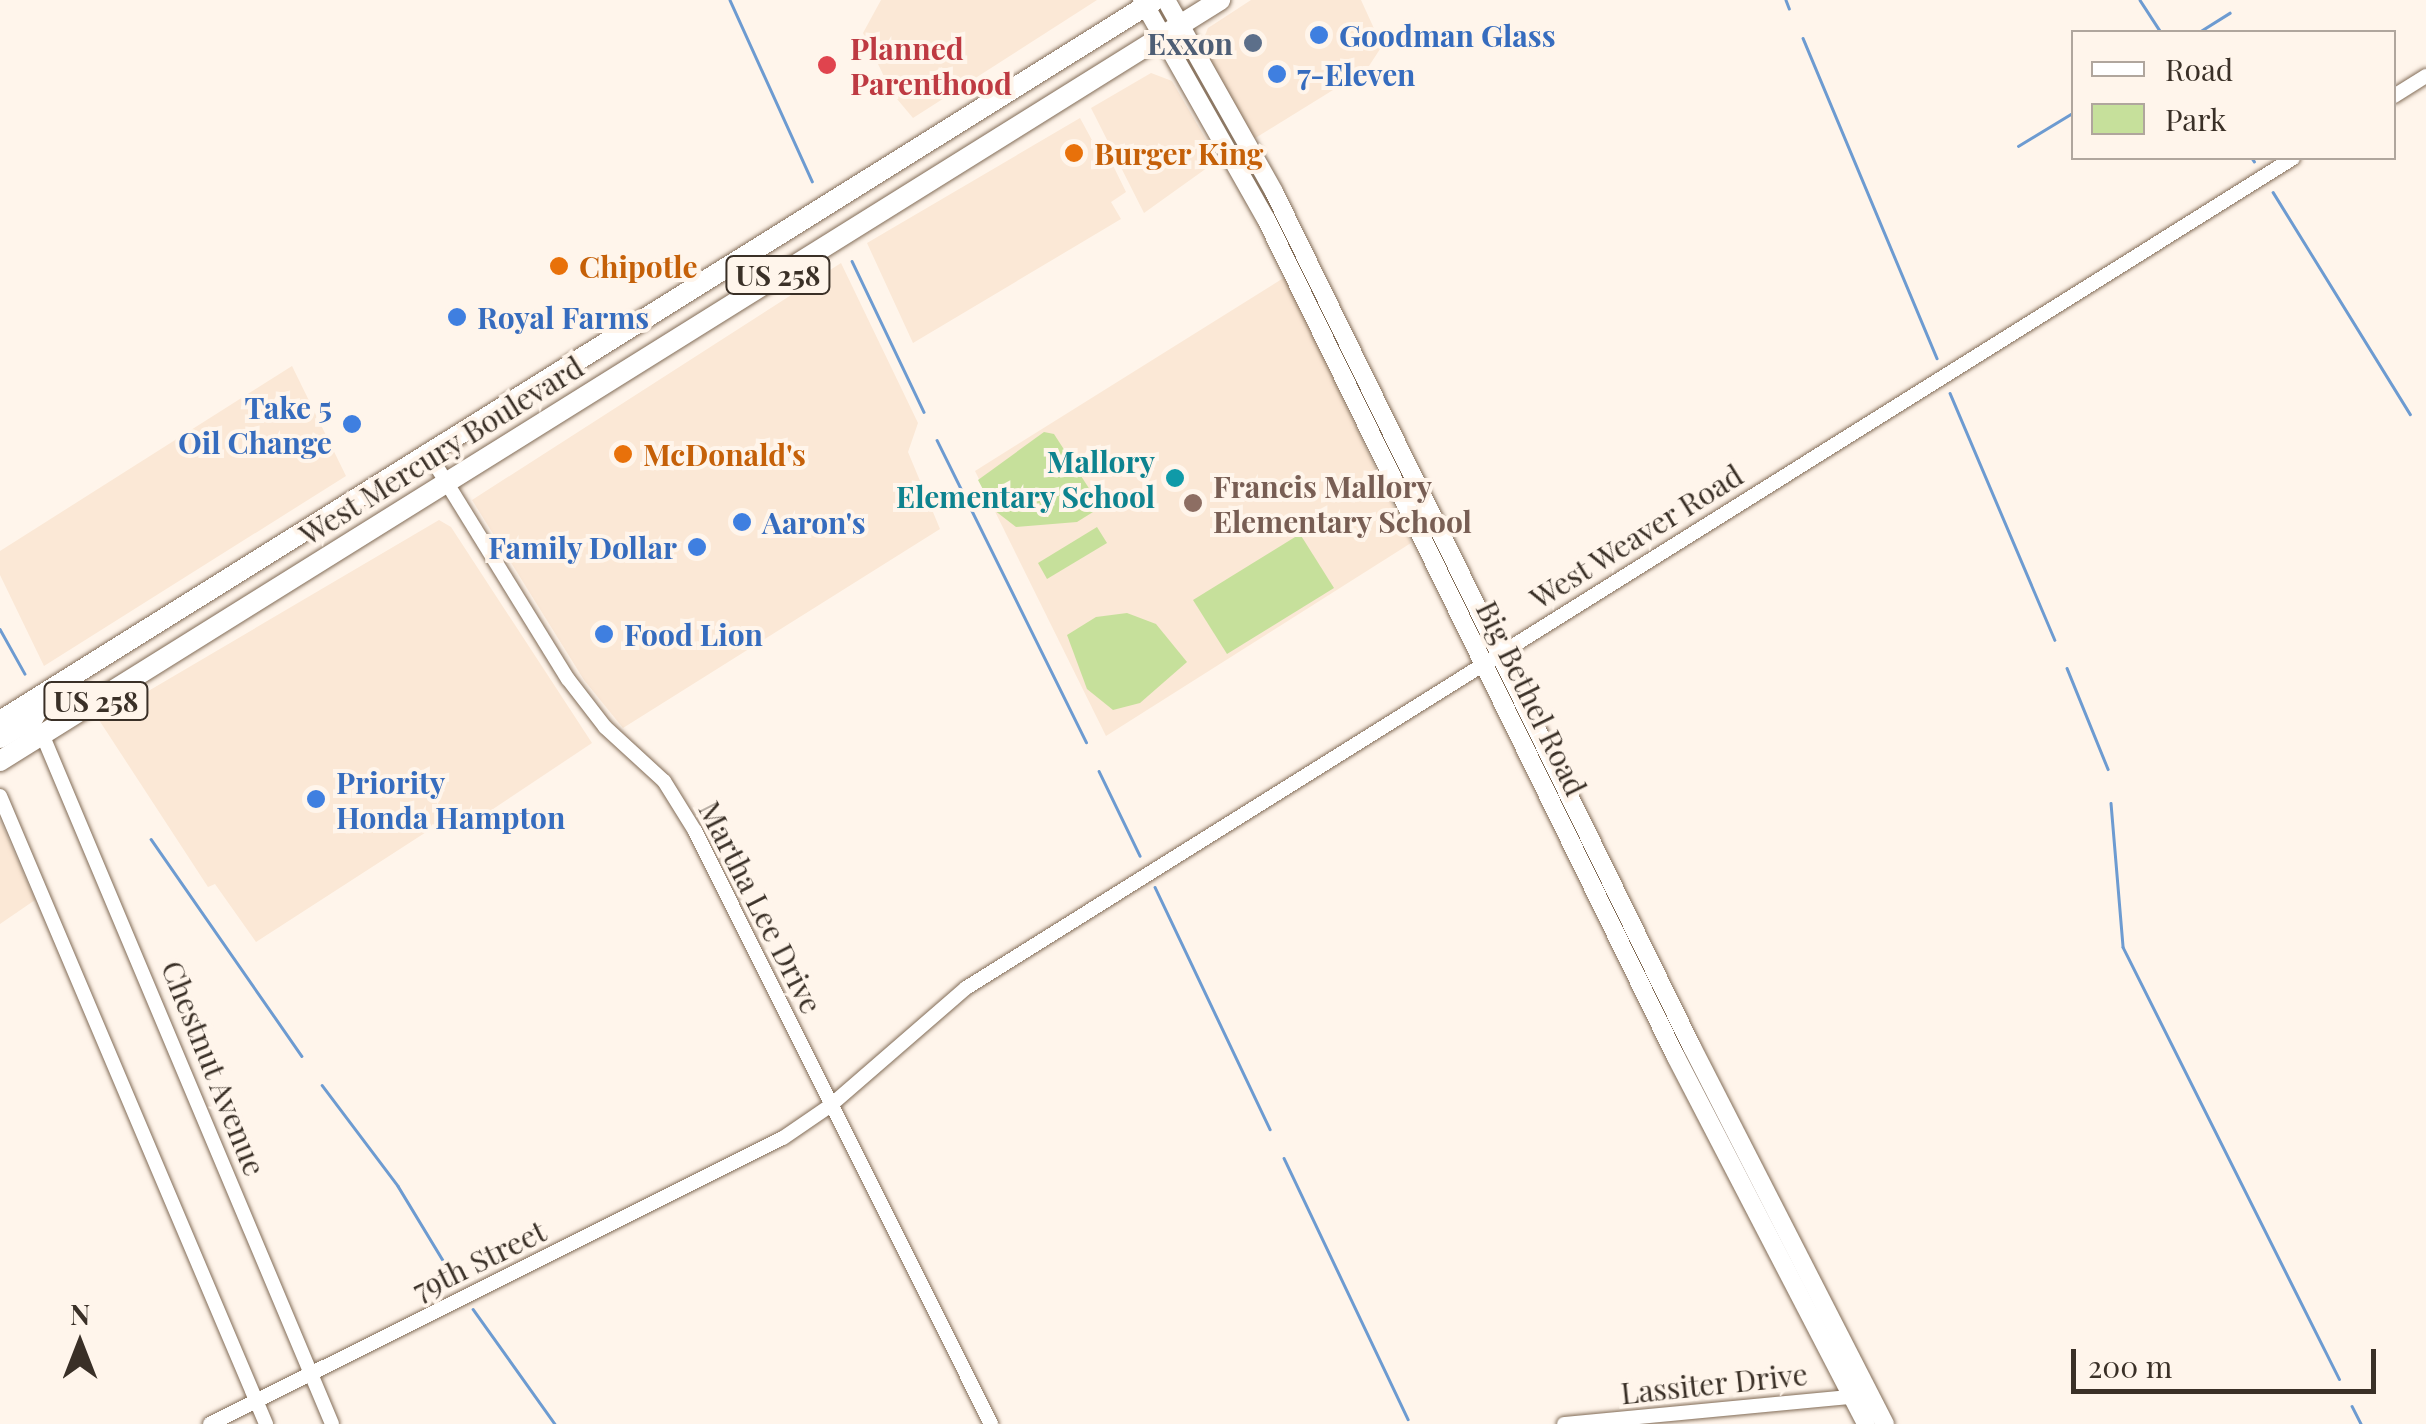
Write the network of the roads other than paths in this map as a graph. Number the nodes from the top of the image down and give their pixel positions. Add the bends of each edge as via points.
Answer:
1 (1166, 0) edge
2 (1220, 0) edge
3 (1147, 2) edge
4 (1172, 31) junction
5 (2426, 76) edge
6 (2396, 95) edge
7 (2290, 160) edge
8 (428, 452) junction
9 (444, 483) junction
10 (1492, 659) junction
11 (52, 690) junction
12 (0, 722) edge
13 (42, 734) junction
14 (0, 738) edge
15 (0, 761) edge
16 (0, 796) edge
17 (831, 1106) junction
18 (772, 1144) joint
19 (311, 1374) junction
20 (1861, 1396) junction
21 (256, 1401) junction
22 (210, 1424) edge
23 (266, 1424) edge
24 (332, 1424) edge
25 (991, 1424) edge
26 (1564, 1424) edge
27 (1866, 1424) edge
28 (1885, 1424) edge

1 - 4 main road, Big Bethel Road
2 - 4 highway, West Mercury Boulevard / US 258
3 - 4 main road, Big Bethel Road
3 - 8 highway, West Mercury Boulevard / US 258
4 - 9 highway, West Mercury Boulevard / US 258
4 - 10 main road, Big Bethel Road
5 - 6 street
7 - 10 street, West Weaver Road
8 - 9 street, Martha Lee Drive
8 - 11 highway, West Mercury Boulevard / US 258
9 - 13 highway, West Mercury Boulevard / US 258
9 - 17 street, Martha Lee Drive via 568,679 605,727 664,781
10 - 17 street, West Weaver Road via 957,995
10 - 20 main road, Big Bethel Road
11 - 12 highway, West Mercury Boulevard / US 258
11 - 14 highway via 33,718
13 - 15 highway, West Mercury Boulevard / US 258
13 - 19 street, Chestnut Avenue
16 - 21 street
17 - 18 street, West Weaver Road
17 - 25 street, Martha Lee Drive
18 - 19 street, 79th Street
19 - 21 street, 79th Street
19 - 24 street, Chestnut Avenue
20 - 26 street, Lassiter Drive
20 - 27 main road, Big Bethel Road
20 - 28 main road, Big Bethel Road
21 - 22 street, 79th Street
21 - 23 street

